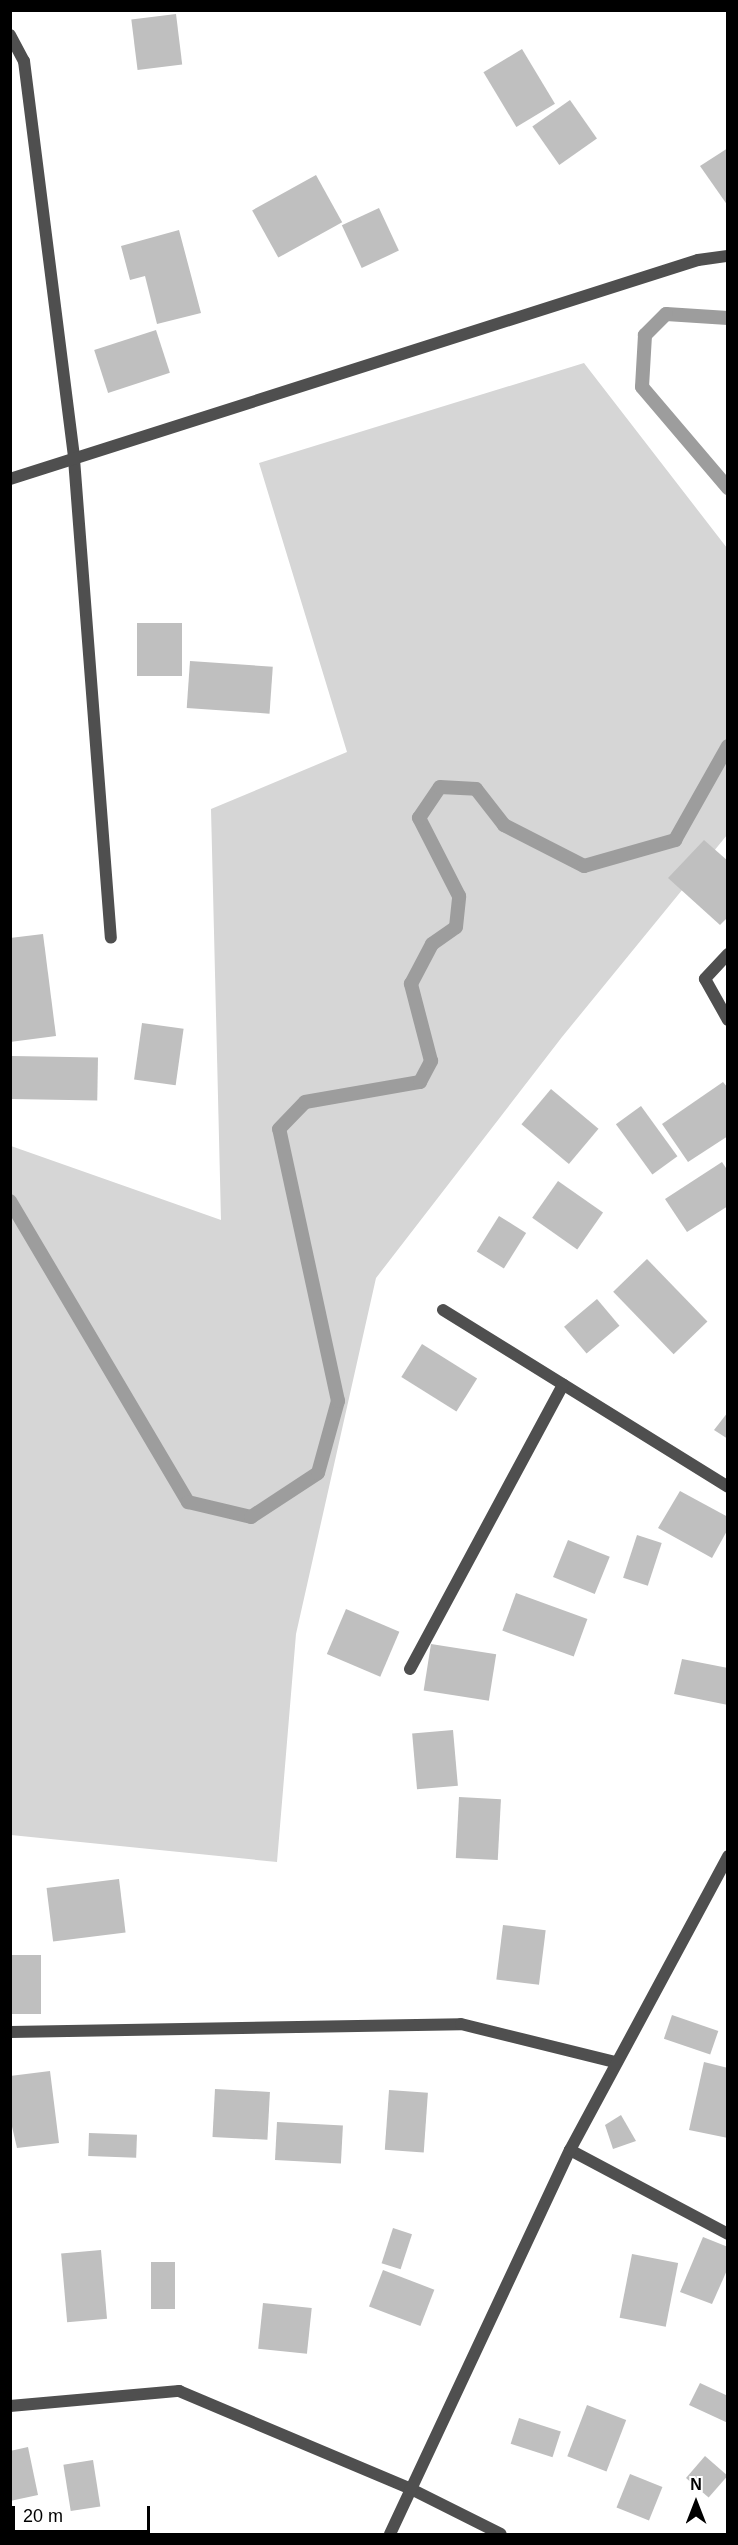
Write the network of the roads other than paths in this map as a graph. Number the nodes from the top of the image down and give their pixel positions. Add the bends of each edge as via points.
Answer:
1 (10, 35) edge
2 (728, 256) edge
3 (74, 459) junction
4 (10, 479) edge
5 (111, 938) dead end
6 (728, 954) edge
7 (728, 1020) edge
8 (443, 1310) dead end
9 (563, 1385) junction
10 (728, 1487) edge
11 (410, 1669) dead end
12 (728, 1856) edge
13 (10, 2032) edge
14 (615, 2062) junction
15 (570, 2150) junction
16 (728, 2234) edge
17 (10, 2406) edge
18 (413, 2490) junction
19 (390, 2535) edge
20 (501, 2535) edge

1 - 3 street via 24,61
2 - 3 street via 698,260
3 - 4 street
3 - 5 street
6 - 7 street via 705,979
8 - 9 street
9 - 10 street
9 - 11 street
12 - 14 street
13 - 14 street via 461,2024
14 - 15 street
15 - 16 street
15 - 18 street
17 - 18 street via 179,2391
18 - 19 street
18 - 20 street

